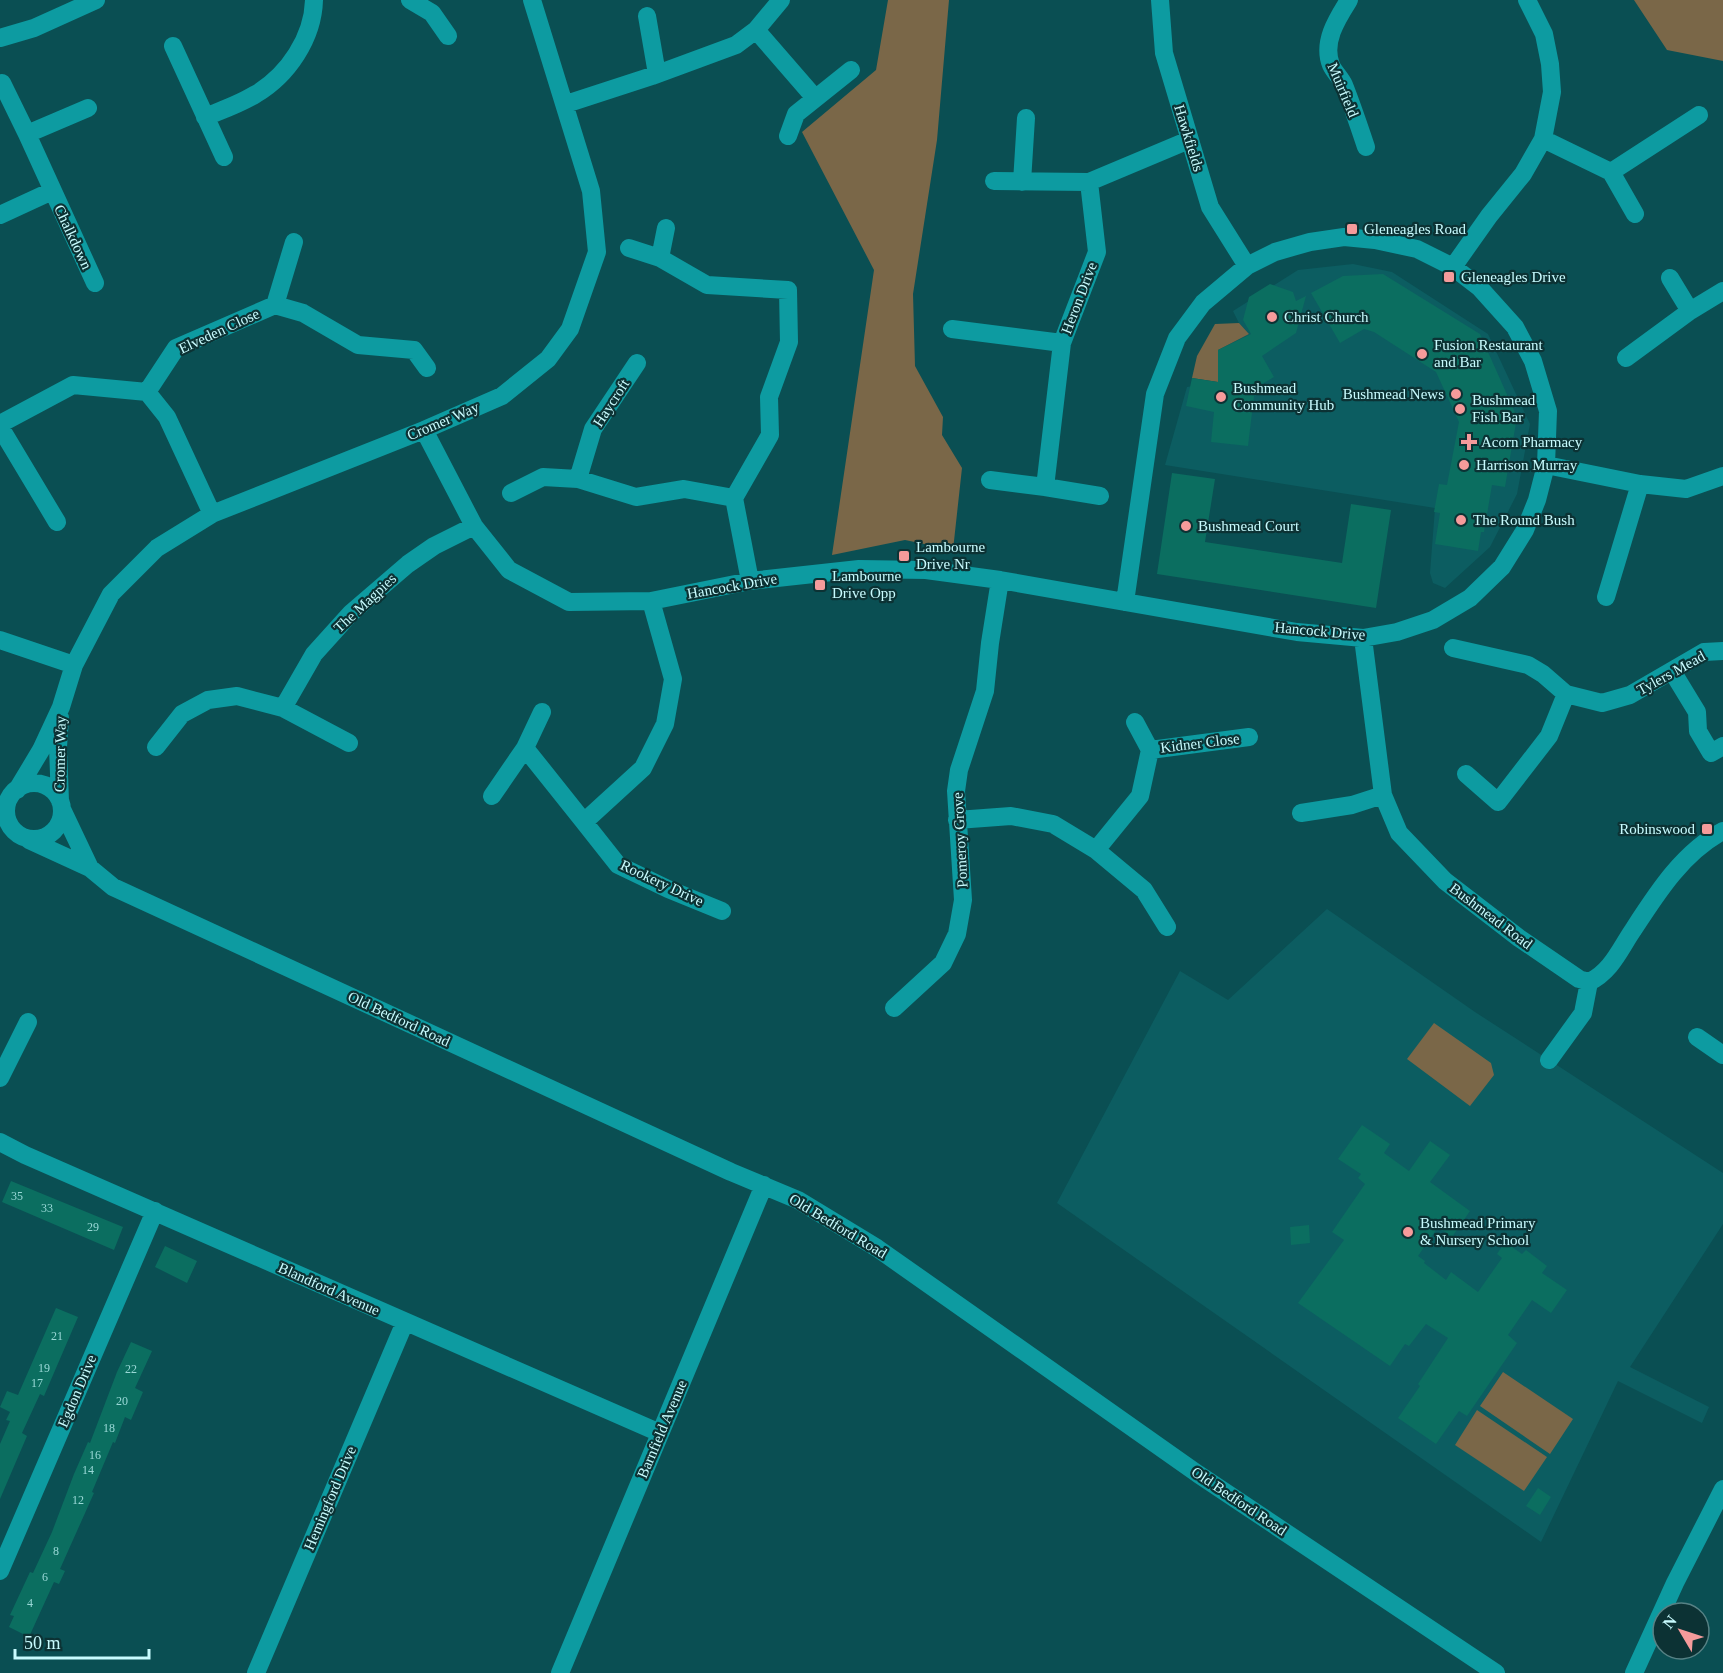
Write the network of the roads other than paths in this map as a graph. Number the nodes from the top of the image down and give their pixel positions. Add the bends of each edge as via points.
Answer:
1 (96, 0) edge
2 (314, 0) edge
3 (410, 0) edge
4 (532, 0) edge
5 (781, 0) edge
6 (1160, 0) edge
7 (1349, 0) edge
8 (1527, 0) edge
9 (647, 16) dead end
10 (756, 30) junction
11 (448, 36) dead end
12 (0, 38) edge
13 (173, 46) dead end
14 (851, 70) dead end
15 (657, 74) junction
16 (2, 83) dead end
17 (815, 98) junction
18 (566, 104) junction
19 (88, 108) dead end
20 (1699, 115) dead end
21 (205, 117) junction
22 (1026, 118) dead end
23 (27, 134) junction
24 (788, 136) dead end
25 (1543, 139) junction
26 (1190, 140) junction
27 (1366, 147) dead end
28 (224, 157) dead end
29 (1611, 172) junction
30 (994, 181) dead end
31 (1022, 182) junction
32 (1089, 182) junction
33 (52, 191) junction
34 (1635, 214) dead end
35 (0, 215) edge
36 (666, 228) dead end
37 (294, 242) dead end
38 (629, 248) dead end
39 (660, 258) junction
40 (1247, 266) junction
41 (1453, 267) junction
42 (1670, 278) dead end
43 (95, 283) dead end
44 (1723, 291) edge
45 (275, 305) junction
46 (1690, 311) junction
47 (952, 329) dead end
48 (1062, 343) junction
49 (1626, 358) dead end
50 (637, 363) dead end
51 (427, 368) dead end
52 (147, 392) junction
53 (0, 426) edge
54 (424, 430) junction
55 (1546, 465) junction
56 (1723, 476) edge
57 (578, 479) junction
58 (990, 480) dead end
59 (1640, 484) junction
60 (1045, 487) junction
61 (511, 493) dead end
62 (1100, 496) dead end
63 (734, 498) junction
64 (212, 513) junction
65 (57, 522) dead end
66 (474, 526) junction
67 (1000, 580) junction
68 (750, 581) junction
69 (1606, 597) dead end
70 (651, 601) junction
71 (1125, 602) junction
72 (1363, 638) junction
73 (0, 640) edge
74 (1453, 648) dead end
75 (1723, 651) edge
76 (74, 665) junction
77 (1672, 670) junction
78 (1566, 694) junction
79 (61, 707) junction
80 (283, 708) junction
81 (542, 712) dead end
82 (1135, 722) dead end
83 (1249, 737) dead end
84 (349, 743) dead end
85 (1723, 746) edge
86 (156, 747) dead end
87 (525, 748) junction
88 (1150, 750) junction
89 (1466, 774) dead end
90 (1383, 795) junction
91 (492, 796) dead end
92 (8, 801) edge
93 (61, 805) junction
94 (1301, 813) dead end
95 (957, 820) junction
96 (584, 822) junction
97 (1723, 831) edge
98 (0, 833) edge
99 (25, 838) junction
100 (1096, 850) junction
101 (90, 868) junction
102 (722, 911) dead end
103 (1167, 927) dead end
104 (1588, 982) junction
105 (894, 1008) dead end
106 (28, 1022) dead end
107 (1697, 1038) dead end
108 (1723, 1055) edge
109 (1549, 1060) dead end
110 (0, 1078) edge
111 (0, 1142) edge
112 (764, 1185) junction
113 (155, 1211) junction
114 (405, 1322) junction
115 (660, 1433) junction
116 (1723, 1489) edge
117 (0, 1571) edge
118 (256, 1673) edge
119 (560, 1673) edge
120 (1496, 1673) edge
121 (1634, 1673) edge

1 - 12 street via 34,28
2 - 21 street via 314,15 301,48 282,75 255,95
3 - 11 street via 432,13
4 - 18 street, Cromer Way
5 - 10 street
6 - 26 street, Hawkfields via 1164,53
7 - 27 street, Muirfield via 1330,37 1328,52
8 - 25 street via 1544,34 1550,64 1552,92
9 - 15 street
10 - 15 street via 736,45
10 - 17 street
13 - 21 street
14 - 17 street
15 - 18 street
16 - 23 street, Chalkdown
17 - 24 street via 796,114
18 - 54 street, Cromer Way via 591,191 597,252 570,329 548,359 502,396
19 - 23 street
20 - 29 street
21 - 28 street
22 - 31 street
23 - 33 street, Chalkdown
25 - 29 street
25 - 41 street via 1523,174
26 - 32 street
26 - 40 street, Hawkfields via 1210,207
29 - 34 street
30 - 31 street
31 - 32 street
32 - 48 street, Heron Drive via 1096,252
33 - 35 street, Chalkdown
33 - 43 street, Chalkdown
36 - 39 street
37 - 45 street, Elveden Close
38 - 39 street
39 - 63 street via 707,285 788,290 789,342 769,397 770,435
40 - 41 street, Hancock Drive via 1275,252 1344,237 1417,249
40 - 71 street, Hancock Drive via 1203,303 1177,338 1155,394
41 - 55 street, Hancock Drive via 1479,287 1515,327 1533,361 1548,411
42 - 46 street
44 - 46 street
45 - 51 street, Elveden Close via 303,313 358,345 414,350
45 - 52 street, Elveden Close via 176,348
46 - 49 street
47 - 48 street, Heron Drive
48 - 60 street, Heron Drive
50 - 57 street, Haycroft via 592,429
52 - 53 street via 73,385
52 - 64 street via 167,417
53 - 65 street
54 - 64 street, Cromer Way
54 - 66 street, Hancock Drive
55 - 59 street
55 - 72 street, Hancock Drive via 1525,530 1502,567 1470,598 1432,620
56 - 59 street via 1686,489
57 - 61 street via 543,477
57 - 63 street via 636,497 684,489
58 - 60 street
59 - 69 street
60 - 62 street
63 - 68 street
64 - 76 street, Cromer Way via 157,548 111,594
66 - 70 street, Hancock Drive via 508,570 569,602
66 - 80 street, The Magpies via 408,564 351,613 314,654
67 - 68 street, Hancock Drive via 926,570 859,569
67 - 71 street, Hancock Drive
67 - 95 street, Pomeroy Grove via 985,692 959,770
68 - 70 street, Hancock Drive
70 - 96 street via 673,679 665,724 643,768
71 - 72 street, Hancock Drive via 1297,632
72 - 90 street, Bushmead Road
73 - 76 street
74 - 78 street, Tylers Mead via 1528,665
75 - 77 street, Tylers Mead via 1704,652
76 - 79 street, Cromer Way
77 - 78 street, Tylers Mead via 1630,695 1602,703
77 - 85 street via 1697,712 1698,730 1711,753
78 - 89 street via 1549,736 1498,802
79 - 92 street, Cromer Way via 41,750
79 - 93 street, Cromer Way
80 - 84 street
80 - 86 street via 237,696 208,700 183,714
81 - 87 street
82 - 88 street, Kidner Close
83 - 88 street, Kidner Close
87 - 91 street
87 - 96 street, Rookery Drive
88 - 100 street, Kidner Close via 1140,796
90 - 94 street via 1352,805
90 - 104 street, Bushmead Road via 1399,833 1445,881 1568,973
92 - 93 street via 24,786 42,784 50,787
92 - 99 street via 6,817 14,831
93 - 99 street via 61,818 48,834 37,840
93 - 101 street, Old Bedford Road
95 - 100 street via 1011,816 1053,824
95 - 105 street, Pomeroy Grove via 963,900 957,934 943,963
96 - 102 street, Rookery Drive via 618,865
97 - 104 street via 1681,863 1606,971
98 - 99 street, Old Bedford Road
99 - 101 street, Old Bedford Road
100 - 103 street via 1144,890
101 - 112 street, Old Bedford Road via 113,887
104 - 109 street via 1583,1013
106 - 110 street
107 - 108 street
111 - 113 street, Blandford Avenue
112 - 115 street, Barnfield Avenue
112 - 120 street, Old Bedford Road via 798,1200 877,1248 1198,1474
113 - 114 street, Blandford Avenue
113 - 117 street, Egdon Drive
114 - 115 street, Blandford Avenue
114 - 118 street, Hemingford Drive
115 - 119 street, Barnfield Avenue
116 - 121 street

